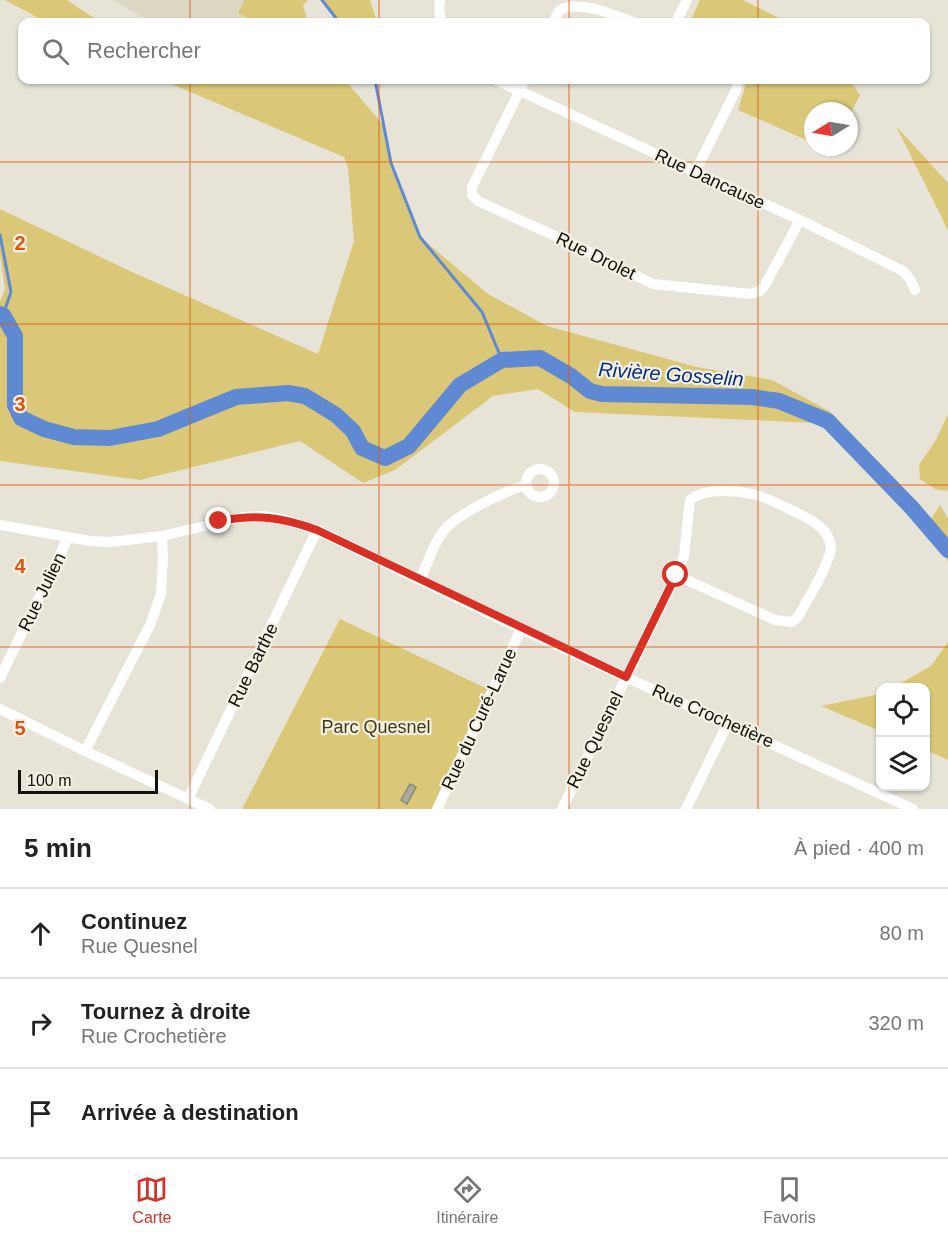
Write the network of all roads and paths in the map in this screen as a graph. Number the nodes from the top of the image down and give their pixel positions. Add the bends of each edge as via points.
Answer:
1 (440, 0) edge
2 (687, 0) edge
3 (440, 18) edge
4 (556, 18) edge
5 (624, 18) edge
6 (678, 18) edge
7 (505, 84) edge
8 (523, 84) edge
9 (737, 84) edge
10 (519, 90) junction
11 (694, 172) junction
12 (800, 220) junction
13 (915, 290) dead end
14 (526, 485) dead end
15 (0, 525) edge
16 (317, 530) junction
17 (162, 536) junction
18 (68, 538) junction
19 (676, 575) junction
20 (420, 580) junction
21 (521, 628) junction
22 (626, 677) junction
23 (0, 678) edge
24 (0, 709) edge
25 (728, 723) junction
26 (85, 751) junction
27 (188, 799) junction
28 (210, 809) edge
29 (437, 809) edge
30 (562, 809) edge
31 (686, 809) edge
32 (913, 809) edge

1 - 3 street
2 - 6 street
4 - 5 street via 568,3 579,0
7 - 10 street, Rue Dancause
8 - 10 street
9 - 11 street
10 - 11 street, Rue Dancause
10 - 12 street, Rue Drolet via 472,187 472,195 645,281 755,294 764,287
11 - 12 street, Rue Dancause
12 - 13 street, Rue Dancause via 903,271
14 - 20 street via 447,526
15 - 18 street, Rue Crochetière
16 - 17 street, Rue Crochetière via 282,519 243,516
16 - 20 street, Rue Crochetière
16 - 27 street, Rue Barthe
17 - 18 street, Rue Crochetière via 110,542
17 - 26 street via 161,594 150,625
18 - 23 street, Rue Julien
19 - 19 street, Rue Quesnel via 684,556 690,500 708,491 764,498 819,525 831,545 830,557 792,622 775,620
19 - 22 street, Rue Quesnel
20 - 21 street, Rue Crochetière
21 - 22 street, Rue Crochetière
21 - 29 street, Rue du Curé-Larue
22 - 25 street, Rue Crochetière
22 - 30 street, Rue Quesnel
24 - 26 street
25 - 31 street
25 - 32 street, Rue Crochetière
26 - 27 street
27 - 28 street

